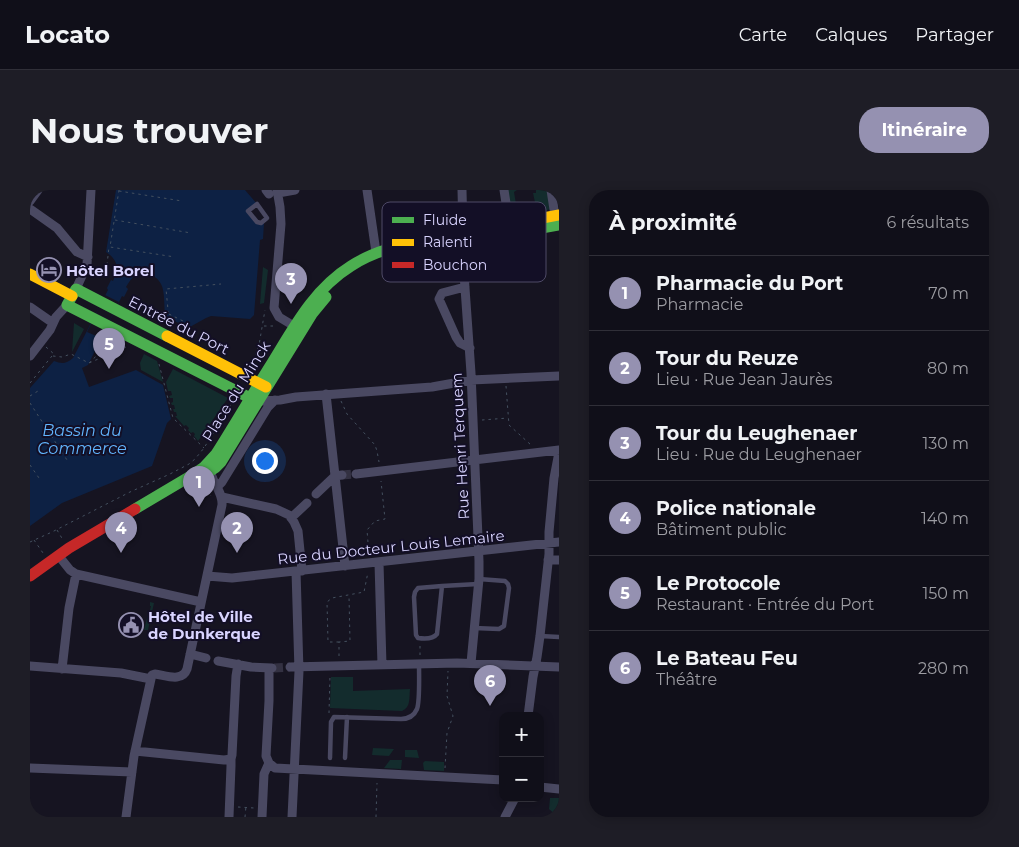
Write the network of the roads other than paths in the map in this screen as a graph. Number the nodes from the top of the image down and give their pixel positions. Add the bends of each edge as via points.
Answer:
1 (38, 190) edge
2 (91, 190) edge
3 (295, 190) edge
4 (367, 190) edge
5 (551, 190) edge
6 (272, 192) edge
7 (30, 201) edge
8 (30, 209) edge
9 (558, 219) edge
10 (382, 250) edge
11 (376, 252) junction
12 (88, 257) junction
13 (382, 260) edge
14 (30, 274) edge
15 (465, 282) edge
16 (465, 287) junction
17 (72, 296) junction
18 (30, 307) edge
19 (306, 316) junction
20 (53, 323) junction
21 (298, 329) junction
22 (470, 348) junction
23 (30, 356) edge
24 (559, 376) edge
25 (471, 380) junction
26 (263, 385) junction
27 (326, 394) junction
28 (254, 400) junction
29 (275, 400) junction
30 (559, 451) edge
31 (218, 458) junction
32 (475, 460) junction
33 (210, 471) junction
34 (356, 474) tunnel mouth
35 (339, 476) junction
36 (193, 482) junction
37 (217, 487) junction
38 (316, 494) dead end
39 (222, 497) junction
40 (307, 504) dead end
41 (291, 518) junction
42 (559, 542) edge
43 (549, 543) junction
44 (479, 552) junction
45 (61, 557) junction
46 (548, 560) junction
47 (559, 560) edge
48 (379, 562) junction
49 (345, 566) junction
50 (299, 571) junction
51 (76, 574) junction
52 (30, 576) edge
53 (207, 576) junction
54 (479, 581) junction
55 (30, 583) edge
56 (442, 586) junction
57 (201, 602) junction
58 (474, 628) junction
59 (540, 636) junction
60 (559, 637) edge
61 (190, 654) junction
62 (206, 658) dead end
63 (218, 661) dead end
64 (471, 663) junction
65 (238, 664) junction
66 (419, 664) junction
67 (382, 665) junction
68 (535, 665) junction
69 (30, 666) edge
70 (559, 666) edge
71 (294, 667) junction
72 (62, 669) junction
73 (151, 679) junction
74 (529, 712) edge
75 (347, 717) junction
76 (135, 751) junction
77 (330, 758) dead end
78 (345, 758) dead end
79 (231, 759) junction
80 (269, 763) junction
81 (30, 768) edge
82 (294, 770) junction
83 (132, 772) junction
84 (499, 780) edge
85 (544, 787) edge
86 (559, 789) edge
87 (513, 802) edge
88 (126, 817) edge
89 (229, 817) edge
90 (262, 817) edge
91 (292, 817) edge
92 (505, 817) edge

1 - 7 street
2 - 12 street
3 - 6 street
4 - 11 street
5 - 9 street
6 - 21 street via 280,207 281,224 274,308 279,317
8 - 12 street via 57,228 77,252
10 - 11 main road
11 - 19 main road via 336,277 315,297
12 - 17 street
13 - 19 main road via 350,276
14 - 17 main road
15 - 16 street, Rue Henri Terquem
16 - 22 street, Rue Henri Terquem
16 - 22 street via 445,292 439,299 456,338
17 - 20 street
17 - 26 main road, Entrée du Port via 99,300
17 - 28 main road via 90,318 112,333 144,344
18 - 20 street
19 - 21 main road, Place du Minck
20 - 23 street
21 - 26 main road, Place du Minck
22 - 25 street, Rue Henri Terquem
24 - 25 street
25 - 27 street via 432,387
25 - 32 street, Rue Henri Terquem
26 - 28 main road, Place du Minck
27 - 29 street
27 - 35 street
28 - 29 street
28 - 31 main road, Place du Minck
29 - 37 street
30 - 32 street
30 - 43 street
31 - 33 main road
31 - 37 street, Place du Minck
31 - 45 main road
32 - 34 street
32 - 44 street, Rue Henri Terquem
33 - 36 main road
33 - 37 street
35 - 38 street
35 - 49 street
36 - 37 street via 207,481
36 - 45 main road
37 - 39 street
39 - 41 street via 276,509
39 - 53 street
40 - 41 street
41 - 50 street via 299,536
42 - 43 street, Rue du Docteur Louis Lemaire
43 - 44 street, Rue du Docteur Louis Lemaire
43 - 46 street
44 - 48 street, Rue du Docteur Louis Lemaire
44 - 54 street, Rue Henri Terquem
45 - 51 street
45 - 52 main road
45 - 55 main road
46 - 47 street
46 - 59 street
48 - 49 street, Rue du Docteur Louis Lemaire
48 - 67 street
49 - 50 street, Rue du Docteur Louis Lemaire
50 - 53 street, Rue du Docteur Louis Lemaire via 228,579
50 - 71 street
51 - 57 street
51 - 72 street
53 - 57 street
54 - 56 lane
54 - 58 street, Rue Henri Terquem
54 - 58 lane via 505,581 509,588 504,626 499,629
56 - 56 lane via 420,587 415,592 416,635 420,639 437,634
57 - 61 street
58 - 64 street, Rue Henri Terquem
59 - 60 lane
59 - 68 street
61 - 62 street
61 - 73 street via 184,675 154,674
63 - 65 street
64 - 66 street
64 - 68 street
65 - 79 street
65 - 80 street via 271,668 266,756
66 - 67 street
66 - 75 lane via 418,708 410,717 401,720
67 - 71 street
68 - 70 street
68 - 74 street
69 - 72 street
71 - 82 street
72 - 73 street via 121,673
73 - 76 street
75 - 77 lane via 337,716 331,722
75 - 78 lane
76 - 79 street
76 - 83 street
79 - 89 street
80 - 82 street via 275,768
80 - 90 street via 264,774
81 - 83 street
82 - 84 street
82 - 91 street
83 - 88 street
85 - 86 street
87 - 92 street

